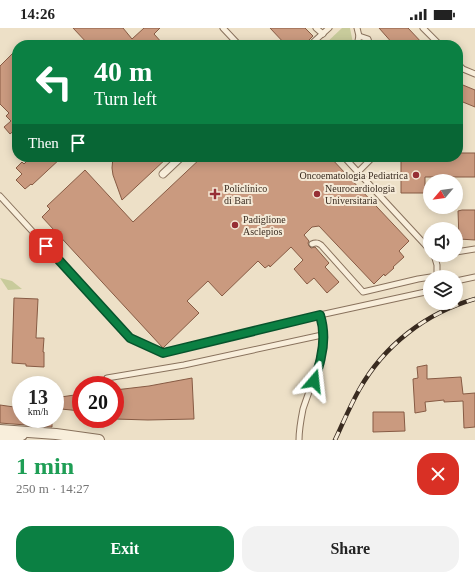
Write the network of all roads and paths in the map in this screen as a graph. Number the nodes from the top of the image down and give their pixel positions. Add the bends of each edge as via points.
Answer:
1 (223, 28) edge
2 (316, 28) edge
3 (329, 28) edge
4 (357, 28) edge
5 (423, 28) edge
6 (323, 34) junction
7 (359, 36) junction
8 (234, 40) edge
9 (316, 40) edge
10 (359, 40) edge
11 (368, 40) edge
12 (435, 40) edge
13 (463, 69) edge
14 (475, 74) edge
15 (176, 162) edge
16 (349, 162) edge
17 (368, 162) edge
18 (358, 172) junction
19 (163, 174) dead end
20 (0, 196) edge
21 (423, 242) edge
22 (312, 244) dead end
23 (475, 249) edge
24 (463, 251) edge
25 (475, 277) edge
26 (423, 278) edge
27 (463, 280) edge
28 (423, 293) edge
29 (320, 315) junction
30 (322, 335) junction
31 (119, 376) edge
32 (0, 430) edge
33 (36, 433) junction
34 (0, 439) edge
35 (99, 440) edge
36 (299, 440) edge

1 - 8 lane
2 - 6 lane
3 - 6 lane
4 - 7 lane
5 - 12 lane
6 - 9 lane
7 - 10 lane
7 - 11 lane
13 - 14 lane
15 - 19 street
16 - 18 lane
17 - 18 lane
18 - 21 lane
20 - 29 lane via 130,338 163,353
22 - 26 lane via 321,245 364,292
23 - 24 lane
25 - 27 lane
28 - 29 lane
29 - 30 lane
30 - 31 lane via 184,365
30 - 36 lane via 321,358 303,410
32 - 33 street
33 - 34 street
33 - 35 street

